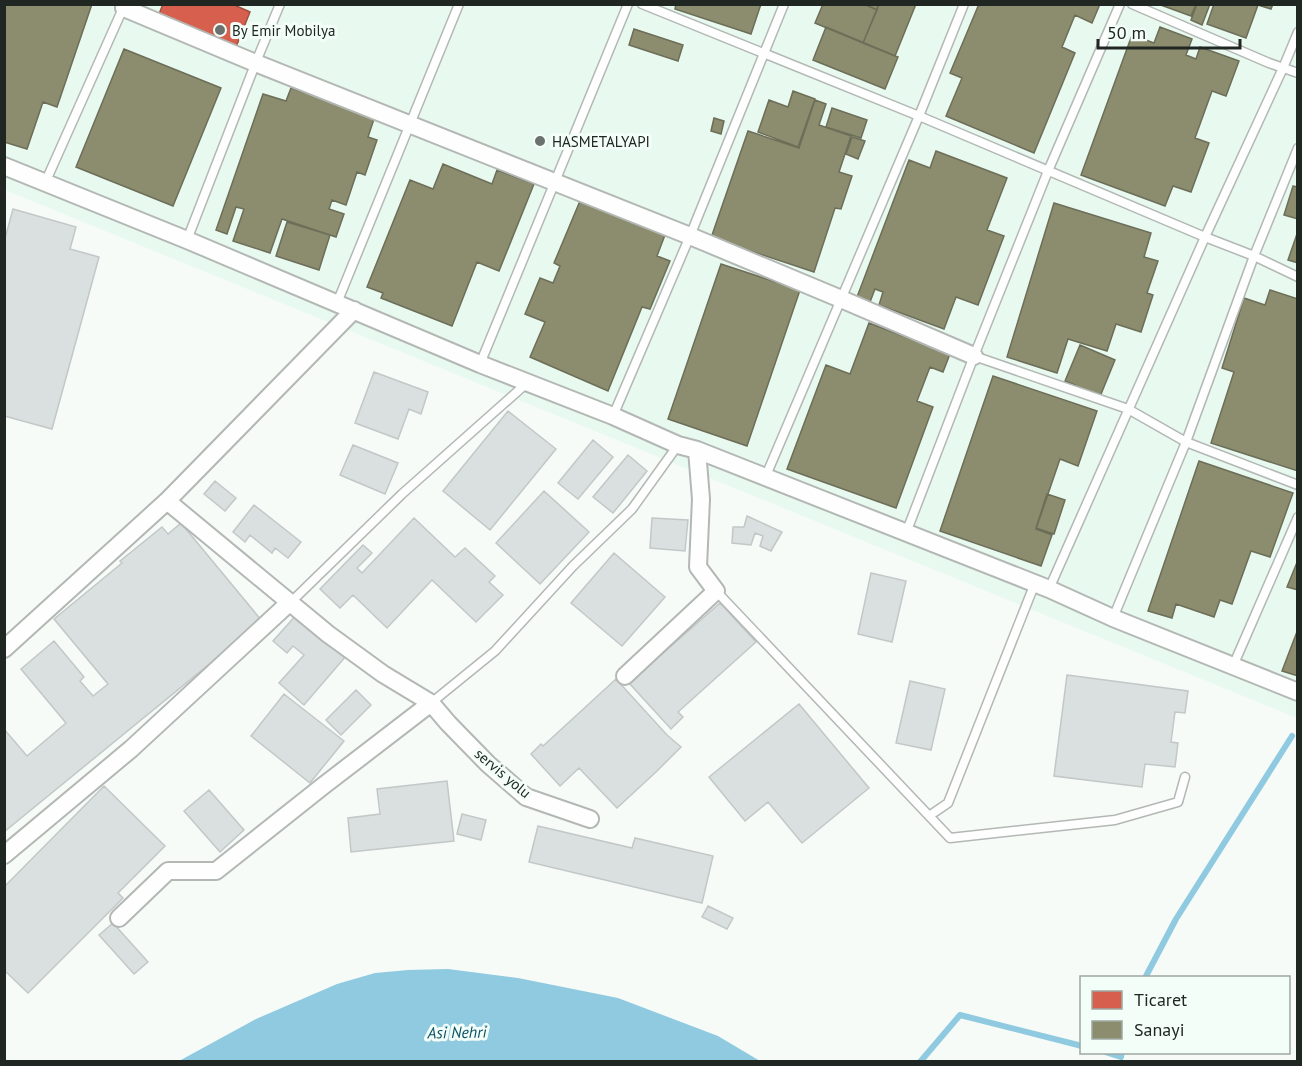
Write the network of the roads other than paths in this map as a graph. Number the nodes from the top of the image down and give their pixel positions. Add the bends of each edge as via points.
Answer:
1 (280, 4) edge
2 (459, 4) edge
3 (628, 4) edge
4 (642, 4) edge
5 (784, 4) edge
6 (964, 4) edge
7 (1120, 4) edge
8 (1132, 4) edge
9 (124, 6) edge
10 (1298, 32) edge
11 (764, 54) junction
12 (256, 62) junction
13 (1283, 68) junction
14 (1298, 73) edge
15 (919, 116) junction
16 (409, 124) junction
17 (1298, 148) edge
18 (4, 166) edge
19 (1048, 171) junction
20 (45, 183) junction
21 (555, 183) junction
22 (690, 236) junction
23 (1205, 237) junction
24 (187, 240) junction
25 (1254, 256) junction
26 (1298, 277) edge
27 (841, 299) junction
28 (337, 303) junction
29 (354, 310) junction
30 (974, 356) junction
31 (480, 364) junction
32 (528, 382) junction
33 (1128, 409) junction
34 (613, 416) junction
35 (1186, 442) junction
36 (678, 445) junction
37 (697, 450) junction
38 (765, 478) junction
39 (1298, 485) edge
40 (167, 501) junction
41 (1298, 517) edge
42 (906, 533) junction
43 (1042, 586) junction
44 (716, 591) junction
45 (289, 603) junction
46 (1113, 618) junction
47 (4, 649) edge
48 (1233, 666) junction
49 (625, 676) dead end
50 (1298, 692) edge
51 (431, 703) junction
52 (1185, 777) dead end
53 (929, 816) junction
54 (590, 819) dead end
55 (4, 855) edge
56 (119, 918) dead end

1 - 12 lane
2 - 16 lane
3 - 21 lane
4 - 11 lane
5 - 11 lane
6 - 15 lane
7 - 19 lane
8 - 13 lane
9 - 12 street
9 - 20 lane
10 - 13 lane
11 - 15 lane
11 - 22 lane
12 - 16 street
12 - 24 lane
13 - 14 lane
13 - 23 lane
15 - 19 lane
15 - 27 lane
16 - 21 street
16 - 28 lane
17 - 25 lane
18 - 20 street
19 - 23 lane
19 - 30 lane
20 - 24 street
21 - 22 street
21 - 31 lane
22 - 27 street
22 - 34 lane
23 - 25 lane
23 - 33 lane
24 - 28 street
25 - 26 lane
25 - 35 lane
27 - 30 street
27 - 38 lane
28 - 29 street
29 - 31 street
29 - 40 street
30 - 33 lane
30 - 42 lane
31 - 32 street
32 - 34 street
32 - 45 lane via 402,494
33 - 35 lane
33 - 43 lane
34 - 36 street
35 - 39 lane
35 - 46 lane
36 - 37 street
36 - 51 lane via 632,509 495,651
37 - 38 street
37 - 44 street via 701,499 698,567
38 - 42 street
40 - 45 street, servis yolu
40 - 47 street
41 - 48 lane
42 - 43 street
43 - 46 street
43 - 53 lane via 948,803
44 - 49 street
44 - 53 lane
45 - 51 street, servis yolu via 383,674
45 - 55 street via 130,749
46 - 48 street
48 - 50 street
51 - 54 street, servis yolu via 488,764 526,797
51 - 56 street via 216,871 168,871
52 - 53 lane via 1178,802 1114,820 950,838

